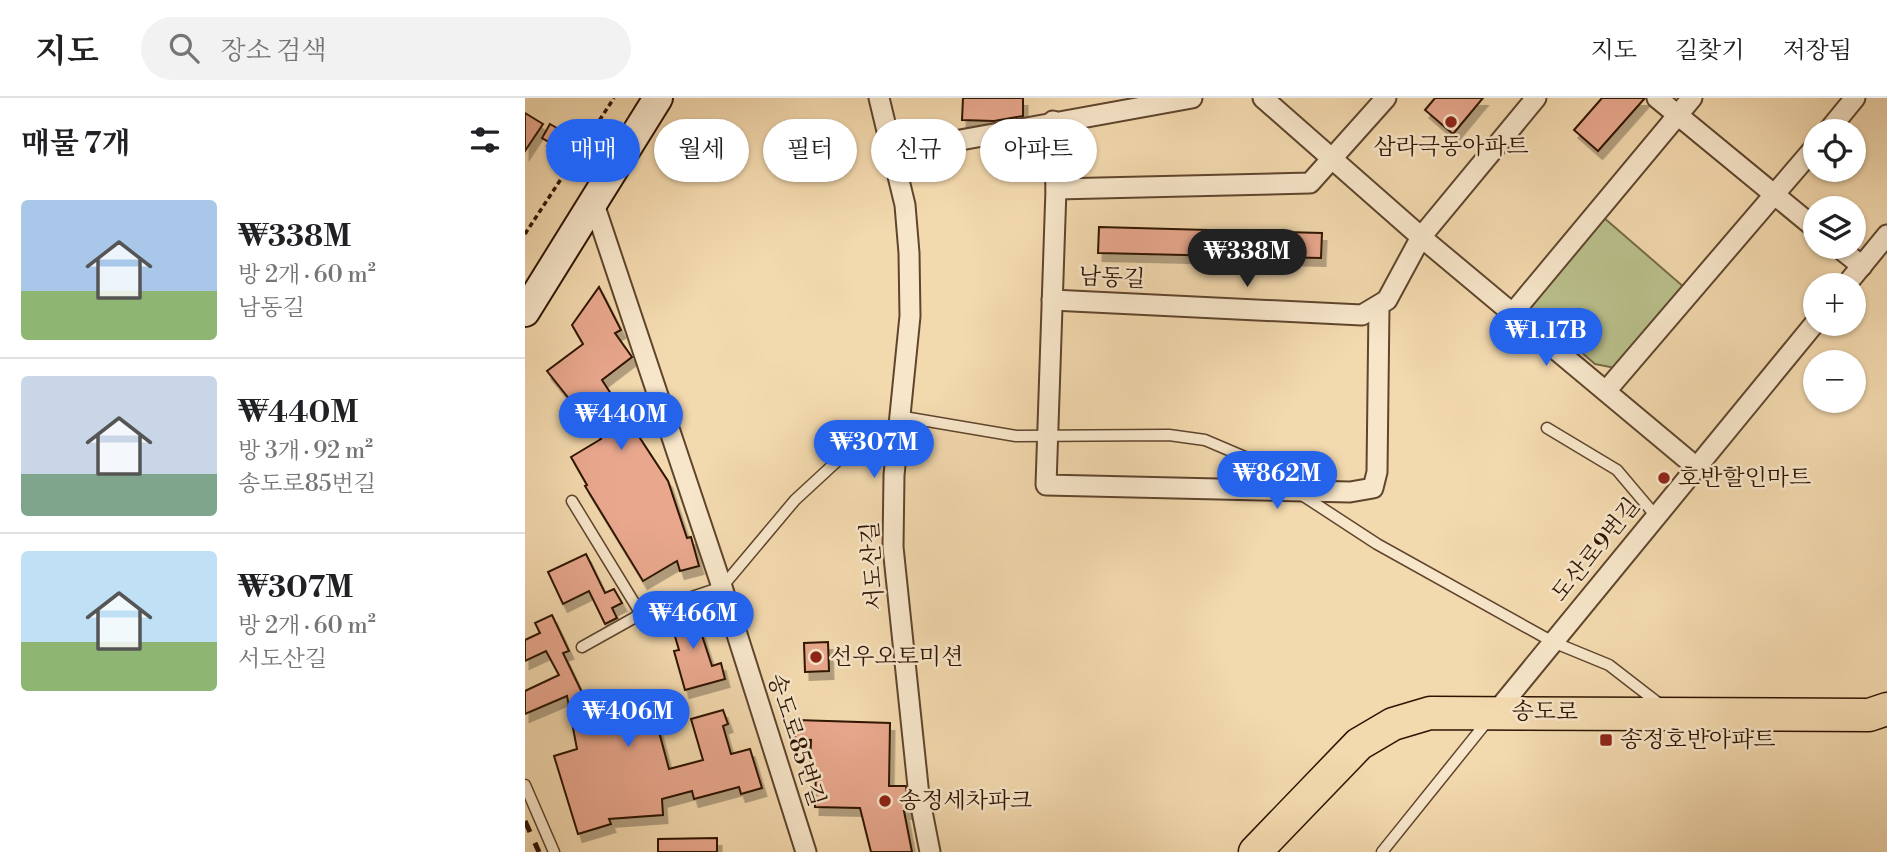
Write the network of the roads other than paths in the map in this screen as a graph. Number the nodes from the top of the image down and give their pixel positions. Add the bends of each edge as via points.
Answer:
1 (658, 98) edge
2 (879, 98) edge
3 (1192, 98) edge
4 (1263, 98) edge
5 (1386, 98) edge
6 (1536, 98) edge
7 (1657, 98) edge
8 (1692, 98) edge
9 (1855, 98) edge
10 (1677, 115) junction
11 (885, 119) edge
12 (1065, 119) edge
13 (1838, 119) edge
14 (1333, 159) junction
15 (1803, 161) edge
16 (900, 182) edge
17 (1056, 182) edge
18 (1056, 189) junction
19 (1774, 196) junction
20 (594, 204) junction
21 (1803, 219) edge
22 (1887, 235) edge
23 (1421, 237) junction
24 (1853, 259) edge
25 (1862, 266) junction
26 (1856, 273) edge
27 (1052, 300) junction
28 (1379, 306) junction
29 (525, 312) edge
30 (1512, 314) junction
31 (1804, 336) edge
32 (1605, 391) junction
33 (898, 416) junction
34 (1547, 428) dead end
35 (1046, 438) junction
36 (1695, 466) junction
37 (1295, 491) junction
38 (572, 501) dead end
39 (1655, 515) junction
40 (722, 587) junction
41 (641, 614) junction
42 (1553, 642) junction
43 (582, 647) dead end
44 (1496, 712) junction
45 (1670, 713) junction
46 (1884, 715) edge
47 (525, 785) edge
48 (554, 852) edge
49 (806, 852) edge
50 (930, 852) edge
51 (1255, 852) edge
52 (1381, 852) edge

1 - 20 main road
2 - 11 street, 서도산길
3 - 12 street
4 - 14 street
5 - 14 street
6 - 23 street
7 - 10 street
8 - 10 street
9 - 13 street
10 - 19 street
10 - 30 street
14 - 18 street via 1310,183
14 - 23 street
15 - 19 street
16 - 33 street, 서도산길 via 909,253 910,316
17 - 18 street
18 - 27 street
19 - 21 street
19 - 32 street
20 - 29 main road
20 - 40 street, 송도로85번길
22 - 25 street
23 - 28 street via 1399,280
23 - 30 street
24 - 25 street
25 - 26 street
27 - 28 street, 남동길 via 1362,315
27 - 35 street
28 - 37 street via 1373,488
30 - 32 street
31 - 36 street, 도산로9번길
32 - 36 street
33 - 35 lane
33 - 40 lane via 889,433 847,452 795,500
33 - 50 street, 서도산길 via 894,547 919,796
34 - 39 lane via 1616,470
35 - 37 lane via 1169,435 1205,440 1252,460
35 - 37 street via 1046,485
36 - 39 street, 도산로9번길
37 - 42 lane via 1377,544
38 - 41 lane
39 - 42 street, 도산로9번길
40 - 41 lane
40 - 49 street, 송도로85번길
41 - 43 lane
42 - 44 street, 도산로9번길
42 - 45 lane via 1609,665
44 - 45 main road, 송도로
44 - 51 main road, 송도로 via 1430,713 1393,724 1359,744
44 - 52 lane
45 - 46 main road, 송도로
47 - 48 lane

